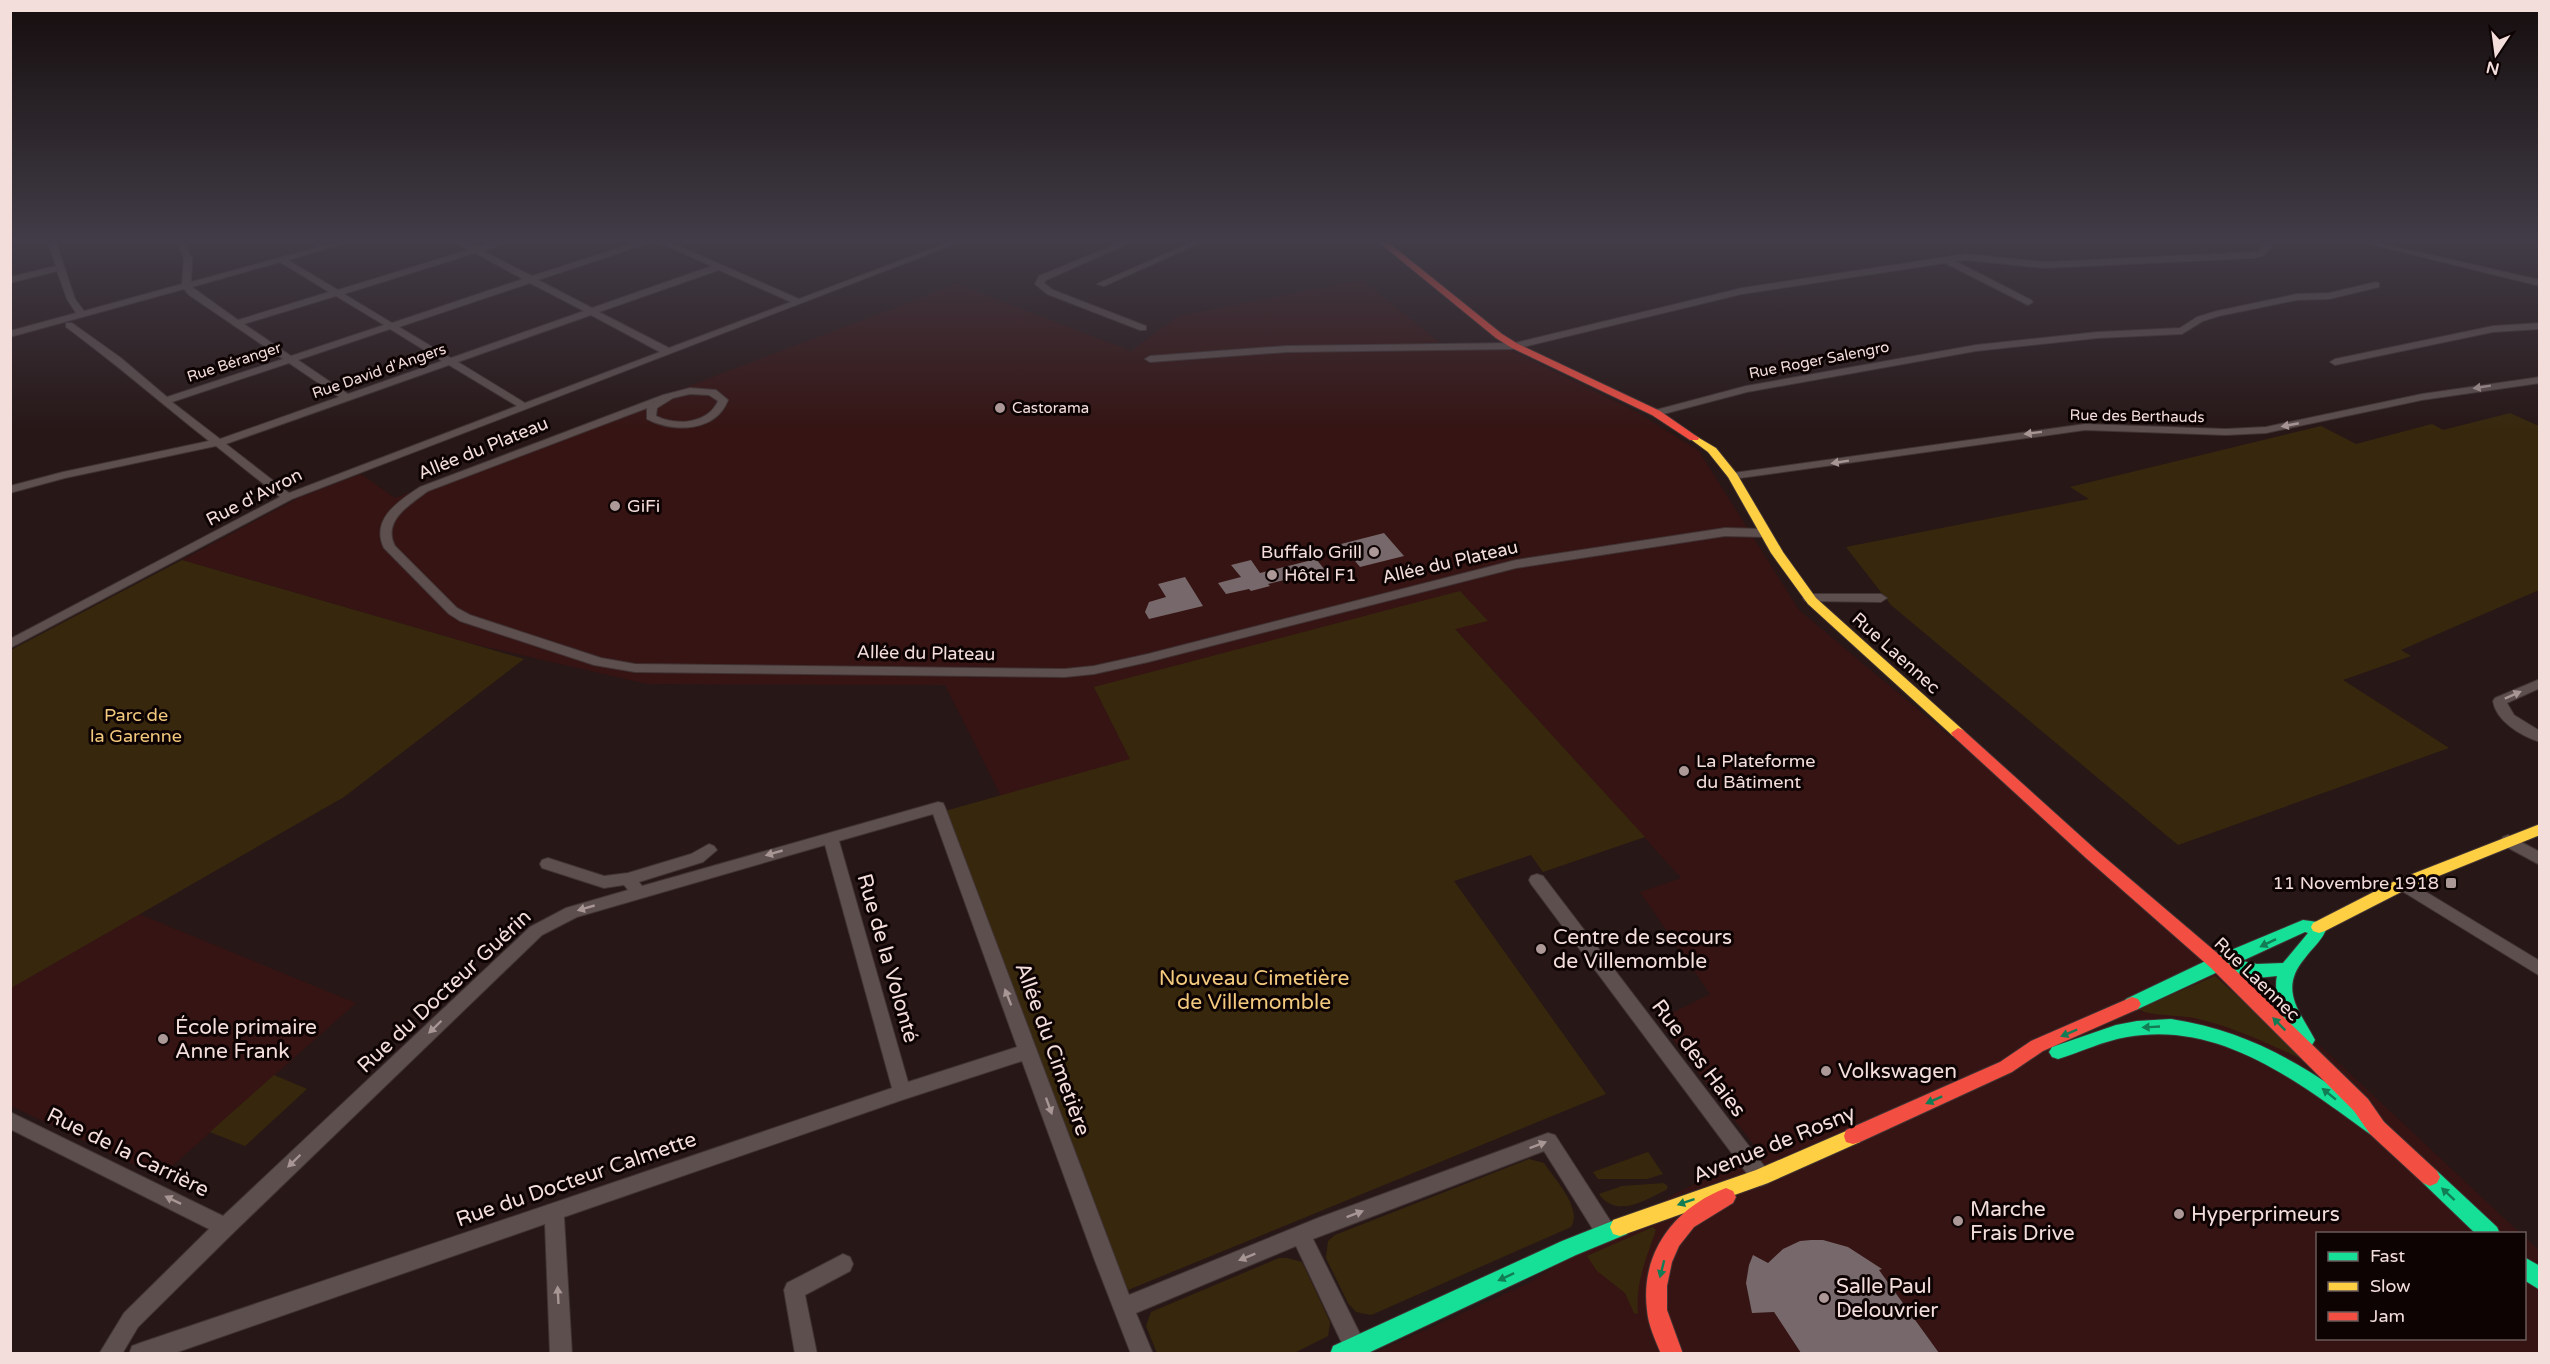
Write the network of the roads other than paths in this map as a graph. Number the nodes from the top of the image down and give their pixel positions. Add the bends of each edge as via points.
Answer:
1 (73, 303) edge
2 (122, 303) edge
3 (207, 303) edge
4 (305, 303) edge
5 (356, 303) edge
6 (461, 303) edge
7 (576, 303) edge
8 (620, 303) edge
9 (797, 303) edge
10 (1078, 303) edge
11 (1458, 303) edge
12 (1694, 303) edge
13 (2270, 303) edge
14 (594, 312) junction
15 (81, 314) junction
16 (239, 323) junction
17 (69, 325) dead end
18 (392, 326) junction
19 (2540, 326) edge
20 (1143, 328) dead end
21 (10, 334) edge
22 (1515, 346) junction
23 (668, 352) junction
24 (1150, 359) dead end
25 (290, 360) junction
26 (452, 362) junction
27 (2335, 362) dead end
28 (2540, 380) edge
29 (667, 397) junction
30 (347, 398) junction
31 (165, 401) junction
32 (525, 407) junction
33 (1656, 413) junction
34 (616, 416) junction
35 (651, 417) junction
36 (218, 442) junction
37 (1733, 476) junction
38 (10, 490) edge
39 (288, 497) junction
40 (1765, 533) junction
41 (1881, 597) dead end
42 (1809, 598) junction
43 (10, 644) edge
44 (2540, 683) edge
45 (2540, 737) edge
46 (938, 807) joint
47 (2540, 829) edge
48 (830, 837) junction
49 (2508, 841) junction
50 (709, 850) dead end
51 (2540, 859) edge
52 (548, 864) dead end
53 (1537, 880) dead end
54 (2403, 884) junction
55 (633, 886) junction
56 (2319, 927) junction
57 (2217, 963) junction
58 (2286, 969) junction
59 (2540, 970) edge
60 (1029, 1051) junction
61 (2006, 1067) junction
62 (902, 1092) junction
63 (10, 1120) edge
64 (2377, 1128) junction
65 (1761, 1176) junction
66 (554, 1212) junction
67 (225, 1227) junction
68 (1606, 1232) junction
69 (2489, 1232) edge
70 (1301, 1235) junction
71 (843, 1264) dead end
72 (2526, 1268) edge
73 (2540, 1280) edge
74 (1123, 1308) junction
75 (1351, 1351) edge
76 (110, 1353) edge
77 (140, 1353) edge
78 (561, 1353) edge
79 (806, 1353) edge
80 (1142, 1353) edge
81 (1672, 1353) edge

1 - 15 street
2 - 15 street
3 - 16 street
4 - 16 street
5 - 18 street
6 - 18 street, Rue Béranger
7 - 14 street
8 - 14 street, Rue David d'Angers
9 - 23 street, Rue d'Avron
10 - 20 street
11 - 22 main road, Rue Laennec
12 - 22 street
13 - 33 street, Rue Roger Salengro via 2200,319 2182,332 2098,335 1976,348 1746,388
14 - 23 street
14 - 26 street, Rue David d'Angers
15 - 21 street
16 - 25 street
17 - 31 street
18 - 25 street, Rue Béranger
18 - 26 street
19 - 27 street via 2493,329
22 - 24 street via 1287,349
22 - 33 main road, Rue Laennec
23 - 32 street, Rue d'Avron
25 - 30 street
25 - 31 street, Rue Béranger
26 - 30 street, Rue David d'Angers
26 - 32 street
28 -> 37 street, Rue des Berthauds via 2422,397 2266,430 2085,427
29 - 34 street, Allée du Plateau
29 - 35 street via 652,407
29 - 35 street, Allée du Plateau via 702,391 712,392 723,400 711,416 693,422 664,423
30 - 36 street, Rue David d'Angers
31 - 36 street
32 - 39 street, Rue d'Avron
33 - 37 main road, Rue Laennec via 1712,450
34 - 35 street, Allée du Plateau
34 - 40 street, Allée du Plateau via 424,489 407,500 385,526 390,548 440,599 465,618 616,666 1065,673 1148,658 1507,566 1725,532
36 - 38 street, Rue David d'Angers
36 - 39 street
37 - 40 main road, Rue Laennec
39 - 43 street, Rue d'Avron
40 - 42 main road, Rue Laennec
41 - 42 street
42 - 57 main road, Rue Laennec
45 -> 44 street via 2505,714 2500,705 2500,701
46 - 48 street, Rue du Docteur Guérin
60 -> 46 street, Allée du Cimetière
47 - 49 main road
48 -> 55 street, Rue du Docteur Guérin
48 - 62 street, Rue de la Volonté
49 - 51 street
49 - 54 main road
50 - 55 street
52 - 55 street via 604,882
53 - 65 street, Rue des Haies
54 - 56 main road
54 - 59 street
55 -> 67 street, Rue du Docteur Guérin via 536,931
56 -> 57 main road, Avenue de Rosny via 2303,926
56 - 58 main road via 2317,936 2300,948
57 - 58 main road via 2257,971
57 -> 61 main road, Avenue de Rosny via 2037,1046
64 -> 57 main road, Rue Laennec via 2361,1105
58 - 64 main road, Rue Laennec via 2283,990 2301,1034 2368,1102
60 - 62 street, Rue du Docteur Calmette
60 -> 74 street, Allée du Cimetière
64 -> 61 main road, Rue Laennec via 2285,1063 2206,1032 2168,1026 2115,1032
61 -> 65 main road, Avenue de Rosny
62 - 66 street, Rue du Docteur Calmette
67 -> 63 street, Rue de la Carrière
69 -> 64 main road, Rue Laennec
65 -> 68 main road, Avenue de Rosny
65 -> 81 main road via 1687,1220 1674,1234 1658,1285 1657,1311
66 - 77 street, Rue du Docteur Calmette
78 -> 66 street
67 - 76 street, Rue du Docteur Guérin via 131,1320
70 -> 68 street via 1548,1141
68 -> 75 main road, Avenue de Rosny
70 -> 74 street
70 - 75 street
71 - 79 street via 794,1290
72 - 73 main road
74 - 80 street, Allée du Cimetière

